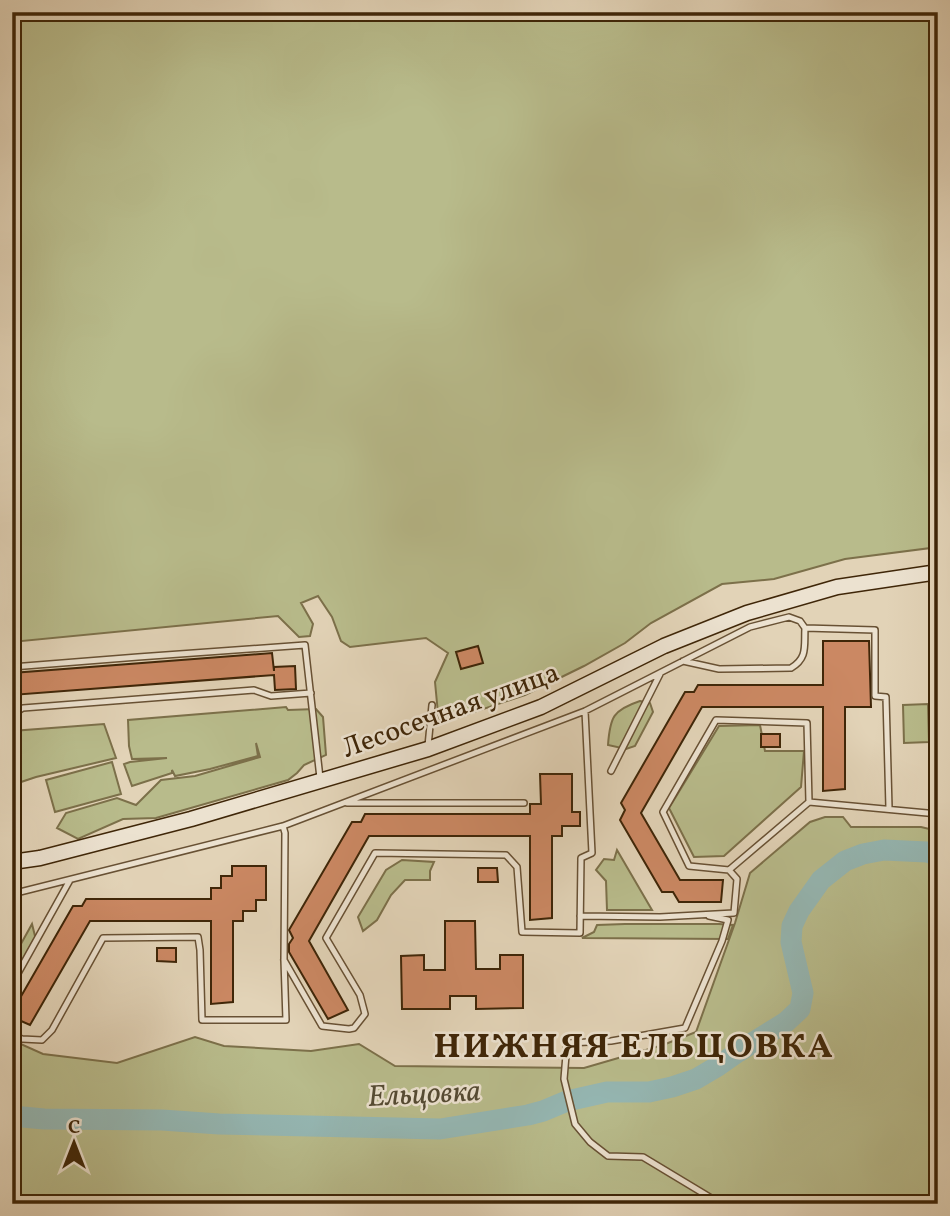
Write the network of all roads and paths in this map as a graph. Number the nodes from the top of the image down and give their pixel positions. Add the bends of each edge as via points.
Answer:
1 (938, 572) edge
2 (806, 628) junction
3 (683, 661) junction
4 (12, 667) edge
5 (660, 674) junction
6 (311, 693) junction
7 (432, 705) dead end
8 (585, 710) junction
9 (12, 715) edge
10 (428, 749) junction
11 (611, 771) dead end
12 (321, 782) junction
13 (809, 802) junction
14 (344, 803) junction
15 (524, 803) dead end
16 (888, 808) junction
17 (938, 814) edge
18 (283, 826) junction
19 (12, 862) edge
20 (729, 870) junction
21 (70, 880) junction
22 (12, 894) edge
23 (580, 916) junction
24 (709, 916) junction
25 (284, 960) junction
26 (12, 984) edge
27 (12, 1034) edge
28 (721, 1204) edge

1 - 10 street, Лесосечная улица via 837,587 747,613 664,646 541,707
2 - 3 lane via 789,617 750,627
2 - 3 lane via 804,655 791,668 719,669
2 - 16 lane via 875,630 874,696 886,697
3 - 5 lane
4 - 6 lane via 305,645
5 - 8 lane
5 - 11 lane
6 - 9 lane via 271,696 254,690 23,708
6 - 12 lane
7 - 10 lane
8 - 14 lane
8 - 23 lane via 592,853 581,858
10 - 12 street, Лесосечная улица
12 - 19 street, Лесосечная улица via 140,833
13 - 16 lane
13 - 20 lane
13 - 20 lane via 807,723 716,720 663,812 689,866
14 - 15 lane
14 - 18 lane
16 - 17 lane
18 - 21 lane
18 - 25 lane
20 - 24 lane via 737,879 734,913
21 - 22 lane
21 - 26 lane
23 - 24 lane
23 - 25 lane via 580,933 522,932 517,867 506,855 375,853 326,938 360,995 365,1014 354,1028 321,1026
24 - 28 lane via 728,920 685,1028 611,1041 567,1043 564,1079 575,1124 590,1142 608,1156 643,1157
25 - 27 lane via 286,1020 201,1020 198,937 103,938 52,1030 42,1040

